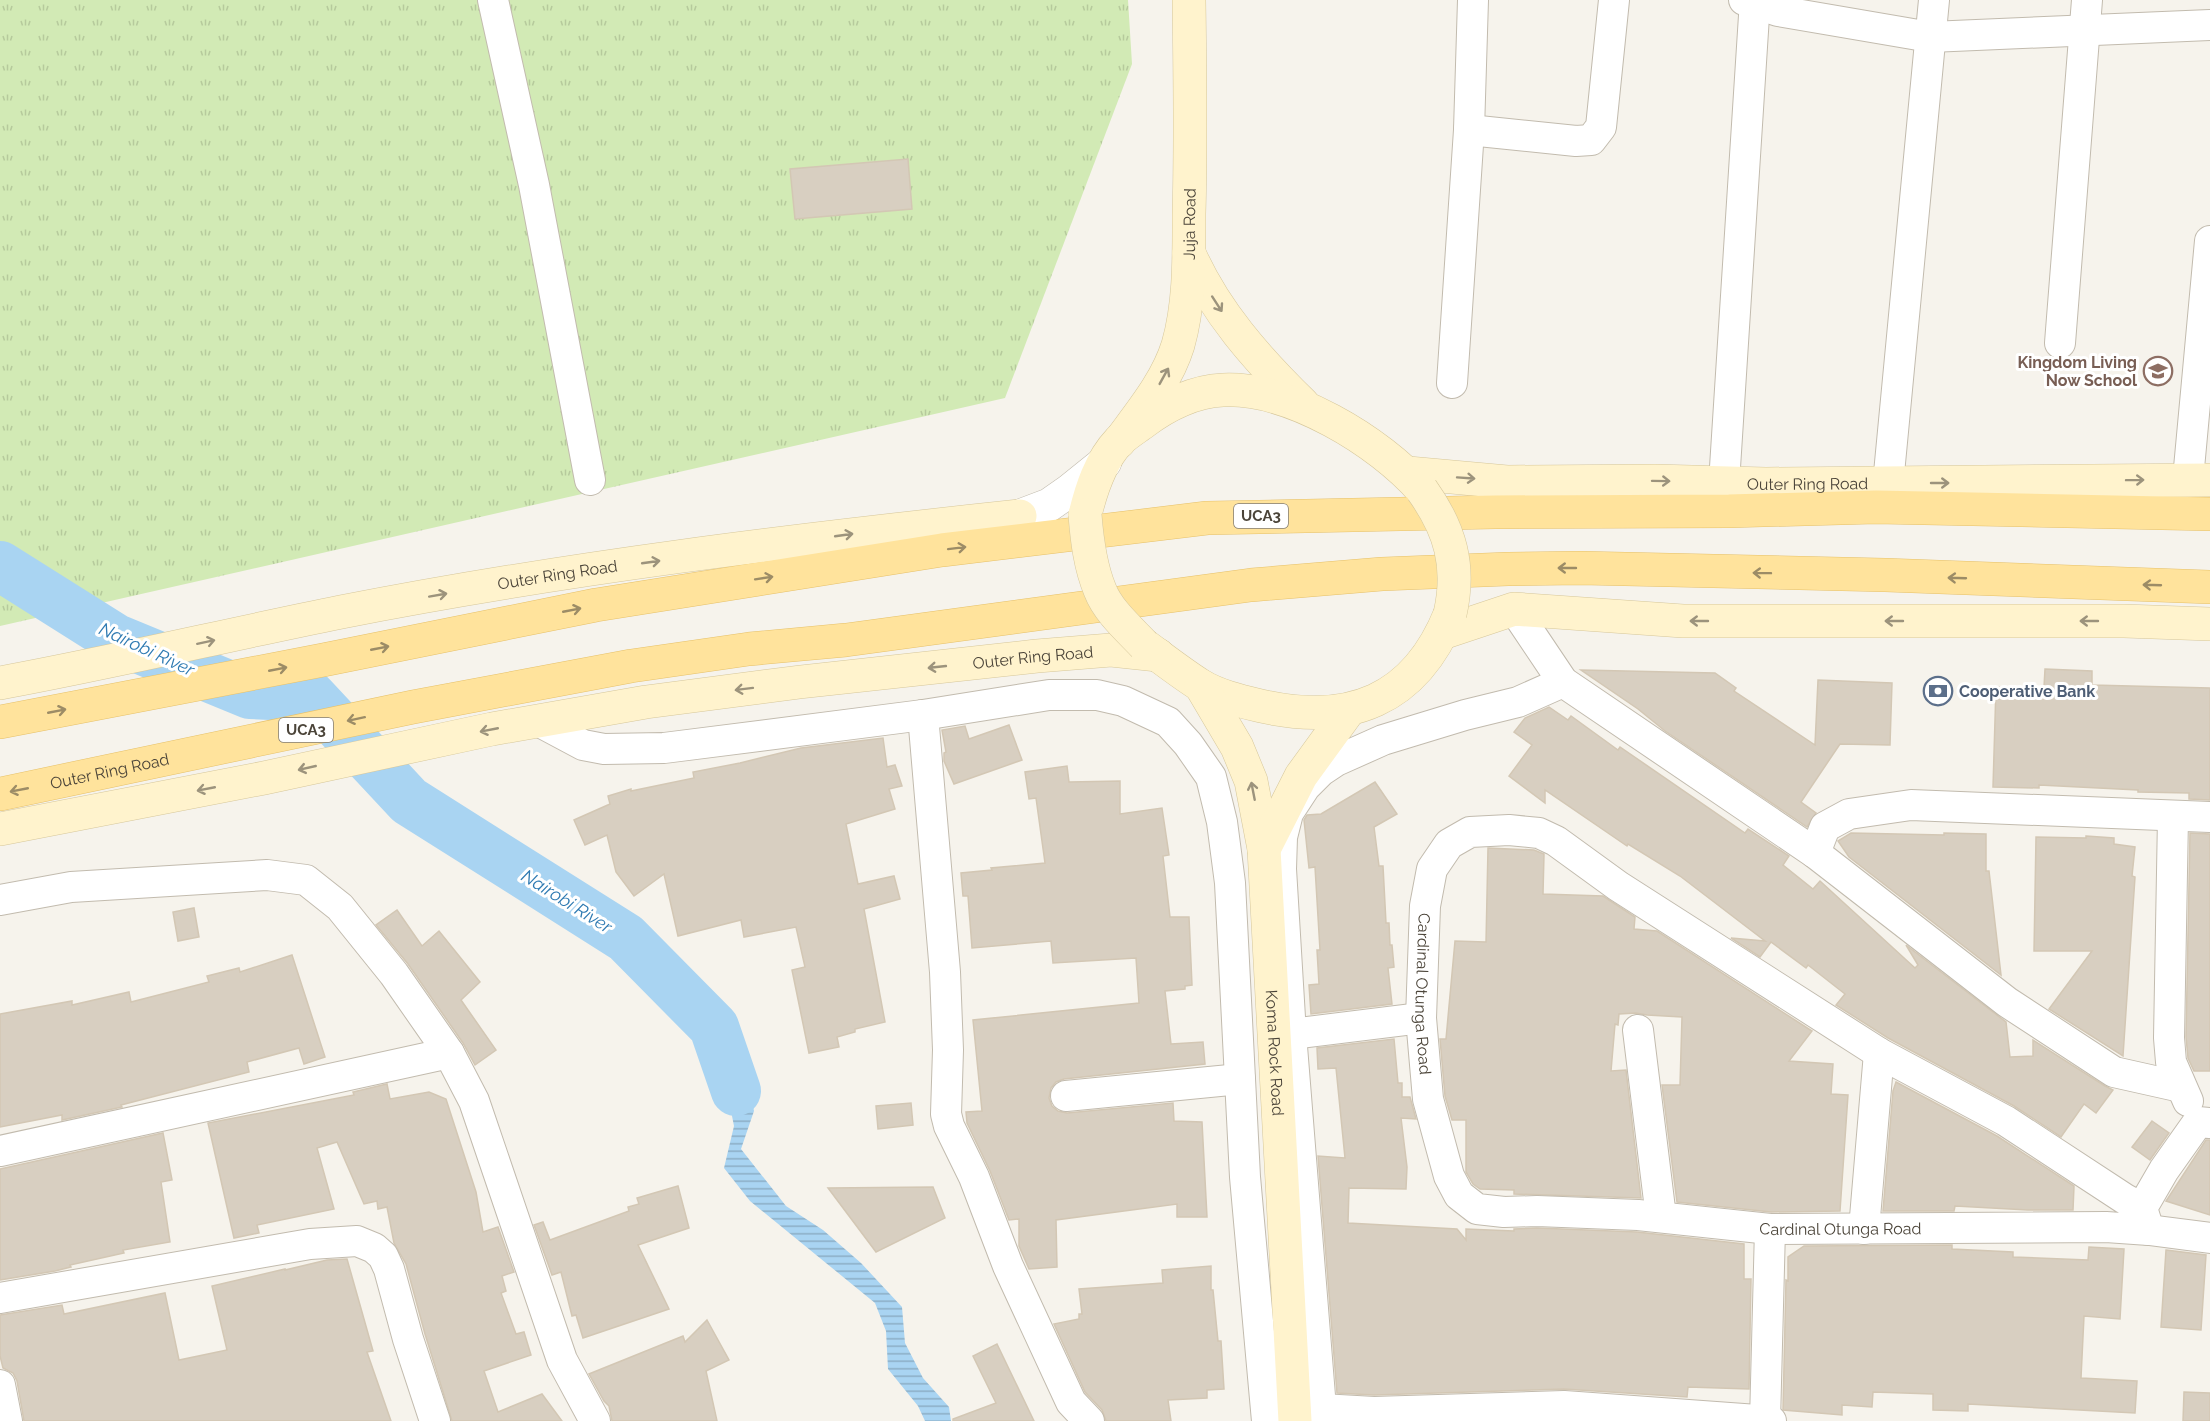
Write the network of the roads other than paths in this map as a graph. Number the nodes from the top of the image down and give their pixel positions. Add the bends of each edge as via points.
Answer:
1 (493, 0) edge
2 (1189, 0) edge
3 (1473, 0) edge
4 (1614, 0) edge
5 (1934, 0) edge
6 (2087, 0) edge
7 (1751, 1) edge
8 (2210, 25) edge
9 (2084, 30) junction
10 (1930, 37) junction
11 (1469, 130) junction
12 (2210, 241) edge
13 (1189, 253) junction
14 (2060, 343) dead end
15 (1452, 383) dead end
16 (1307, 407) junction
17 (1112, 452) junction
18 (590, 480) dead end
19 (2199, 480) edge
20 (1415, 481) junction
21 (1724, 483) junction
22 (1888, 484) junction
23 (2210, 514) edge
24 (1020, 516) joint
25 (2210, 587) edge
26 (1514, 609) junction
27 (1446, 623) junction
28 (2210, 624) edge
29 (1151, 650) junction
30 (1563, 681) junction
31 (0, 683) edge
32 (1201, 686) junction
33 (1349, 710) junction
34 (923, 715) junction
35 (538, 721) junction
36 (0, 722) edge
37 (72, 780) junction
38 (0, 794) edge
39 (168, 797) junction
40 (2173, 817) junction
41 (2210, 817) edge
42 (0, 829) edge
43 (1264, 849) junction
44 (1815, 853) junction
45 (0, 900) edge
46 (1421, 1018) junction
47 (1638, 1030) dead end
48 (1291, 1034) junction
49 (449, 1053) junction
50 (1879, 1053) junction
51 (1240, 1079) junction
52 (2181, 1087) junction
53 (1066, 1096) dead end
54 (2204, 1123) edge
55 (0, 1151) edge
56 (1661, 1217) junction
57 (2146, 1219) junction
58 (1770, 1229) junction
59 (1864, 1230) junction
60 (2210, 1238) edge
61 (0, 1298) edge
62 (0, 1385) edge
63 (1313, 1417) edge
64 (7, 1421) edge
65 (435, 1421) edge
66 (596, 1421) edge
67 (1089, 1421) edge
68 (1267, 1421) edge
69 (1765, 1421) edge
70 (1771, 1421) edge

1 - 18 street via 534,185
2 - 13 main road, Juja Road
3 - 11 street
4 - 11 street via 1601,127 1591,140
5 - 10 street
6 - 9 street
7 - 10 street via 1778,11
7 - 21 street
8 - 9 street
9 - 10 street
9 - 14 street
10 - 22 street
11 - 15 street
12 - 19 street
13 -> 16 main road, Juja Road via 1200,278 1238,335
17 -> 13 main road via 1165,375 1177,347 1185,317
16 - 17 main road, Outer Ring Road via 1251,391 1222,390 1187,398 1160,410
16 - 20 main road, Outer Ring Road via 1368,443
17 - 24 street, Outer Ring Road via 1049,505
17 - 29 main road, Outer Ring Road, bridge via 1092,488 1085,515 1089,553 1100,591 1121,621
22 -> 19 main road, Outer Ring Road
20 -> 21 main road, Outer Ring Road
20 - 27 main road, Outer Ring Road, bridge via 1449,541 1455,569
21 - 22 main road, Outer Ring Road
36 -> 23 main road, Outer Ring Road / UCA3 via 596,604 942,550 1208,518 1876,507
31 -> 24 main road, Outer Ring Road via 342,612 553,575 863,532
25 -> 37 main road, Outer Ring Road / UCA3 via 1581,568 1382,574 1251,585 631,666 413,707
26 - 27 main road
28 -> 26 main road via 1683,621
26 - 30 street
27 - 33 main road, Outer Ring Road via 1414,673 1398,687
29 - 32 main road, Outer Ring Road
29 -> 35 main road, Outer Ring Road / UCA3 via 1111,650 934,667 646,702
30 - 44 street
30 - 48 street via 1518,702 1383,740 1336,760 1305,787 1288,813 1282,837
32 - 33 main road, Outer Ring Road via 1275,709 1312,713
43 -> 32 main road via 1251,781 1237,747
33 - 43 main road, Koma Rock Road via 1301,776
34 - 35 street via 664,747 604,749 583,745
34 - 51 street via 1049,694 1097,695 1123,701 1168,722 1188,744 1211,777 1222,822 1230,883
34 - 67 street via 945,972 946,1114 1013,1276 1071,1402
35 -> 39 main road, Outer Ring Road / UCA3
37 -> 38 main road, Outer Ring Road / UCA3
37 - 39 main road
39 - 42 main road, UCA3
40 - 41 street
40 - 44 street via 1895,806 1849,814 1825,827
40 - 52 street via 2169,1038 2171,1062
43 - 63 main road, Koma Rock Road
44 - 52 street via 2007,1002 2114,1072
45 - 49 street via 71,887 267,875 306,880 340,907 394,974
46 - 48 street
46 - 50 street, Cardinal Otunga Road via 1425,906 1432,868 1449,844 1470,832 1509,830 1539,833 1556,842
46 - 56 street, Cardinal Otunga Road via 1428,1099 1442,1158 1459,1195 1477,1209 1504,1212
47 - 56 street
48 - 63 street
49 - 55 street
49 - 66 street via 474,1101 562,1360
50 - 57 street, Cardinal Otunga Road via 2006,1121 2126,1200
50 - 59 street
51 - 53 street
51 - 68 street
52 - 54 street
54 - 57 street via 2164,1170
56 - 58 street, Cardinal Otunga Road
57 - 59 street, Cardinal Otunga Road via 2106,1227
57 - 60 street
58 - 59 street, Cardinal Otunga Road
58 - 69 street
61 - 65 street via 310,1244 357,1241 374,1248 389,1269
62 - 64 street
63 - 69 street via 1564,1406
69 - 70 street

